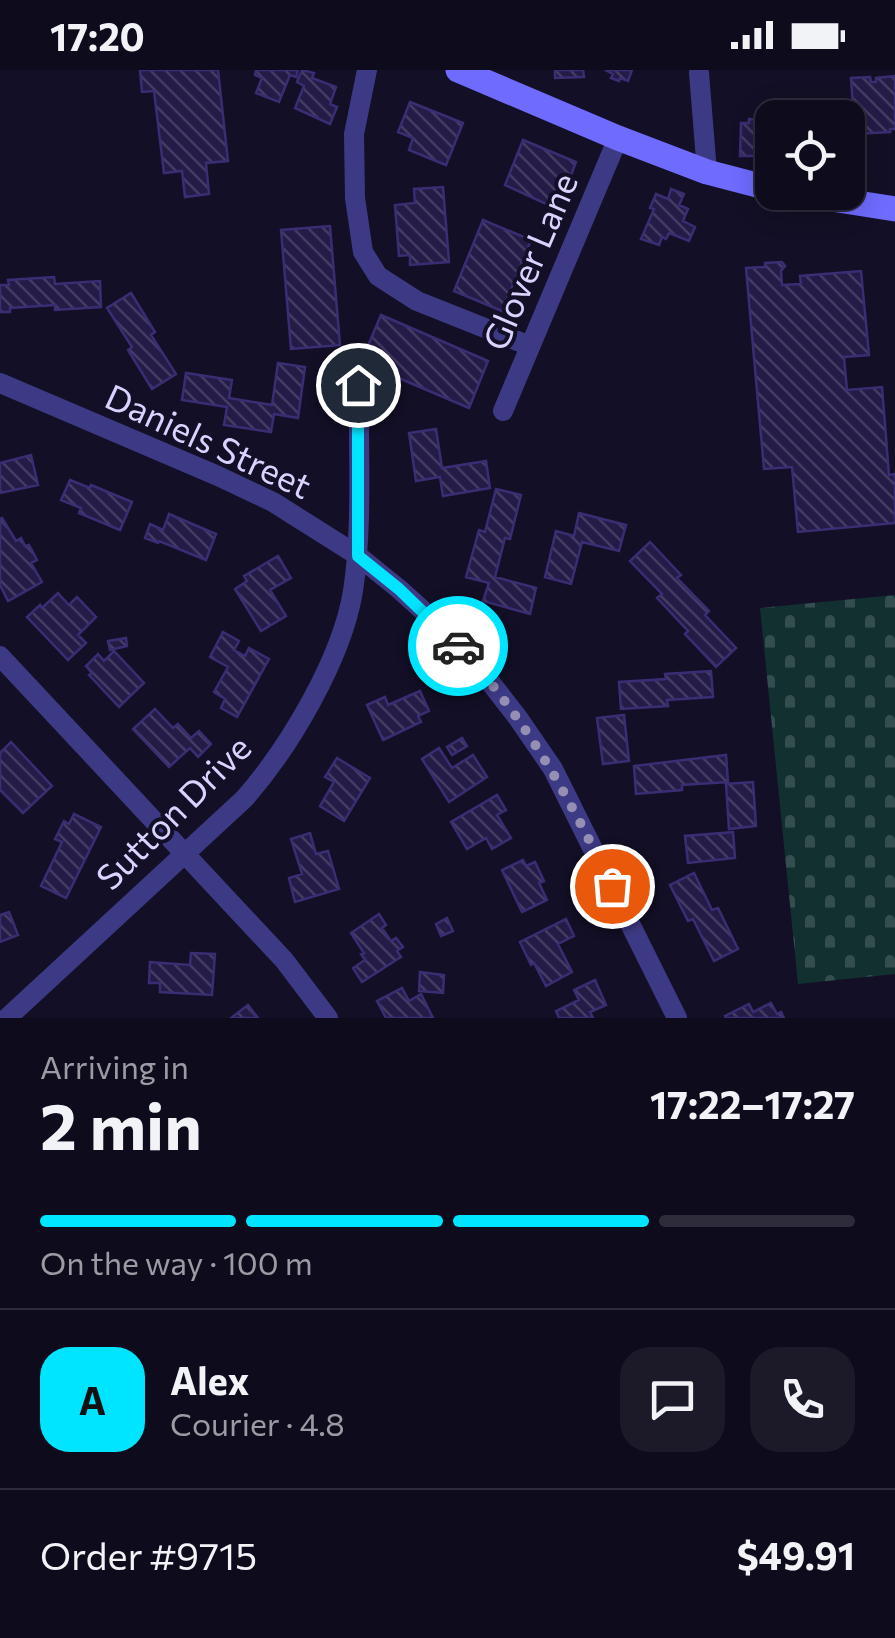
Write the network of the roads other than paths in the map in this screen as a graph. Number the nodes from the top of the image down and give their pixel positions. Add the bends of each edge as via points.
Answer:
1 (367, 70) edge
2 (458, 70) edge
3 (699, 73) dead end
4 (618, 138) junction
5 (707, 172) junction
6 (755, 185) edge
7 (865, 205) edge
8 (895, 210) edge
9 (530, 346) junction
10 (0, 383) edge
11 (358, 385) dead end
12 (504, 411) dead end
13 (358, 556) junction
14 (0, 656) edge
15 (186, 852) junction
16 (6, 1018) edge
17 (328, 1018) edge
18 (677, 1018) edge

1 - 9 street via 354,134 363,252 378,276 417,301
2 - 4 main road
3 - 5 street
4 - 5 main road
4 - 9 street, Glover Lane
5 - 6 main road
7 - 8 main road
9 - 12 street, Glover Lane
10 - 13 street, Daniels Street via 232,482
11 - 13 street, Sutton Drive
13 - 15 street, Sutton Drive via 340,636 304,715 262,779
13 - 18 street, Daniels Street via 438,624 518,718 577,814
14 - 15 street
15 - 16 street, Sutton Drive
15 - 17 street

